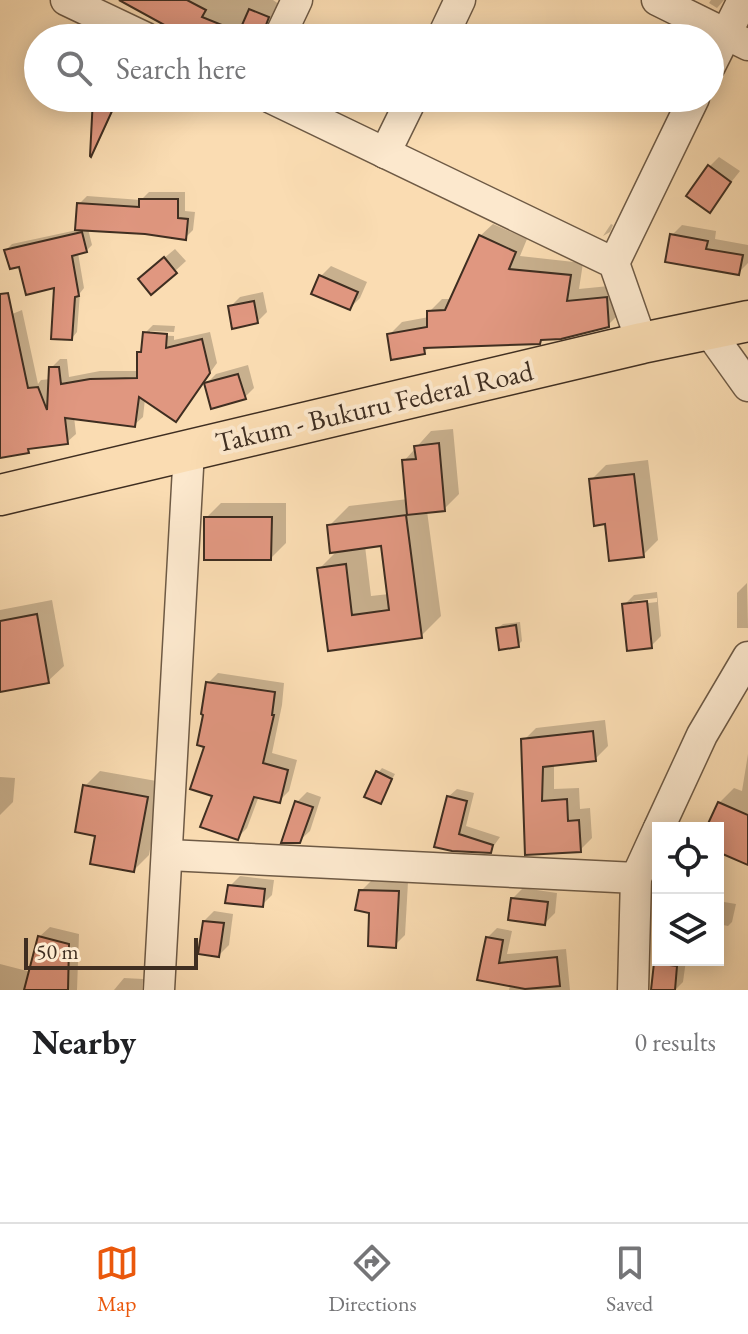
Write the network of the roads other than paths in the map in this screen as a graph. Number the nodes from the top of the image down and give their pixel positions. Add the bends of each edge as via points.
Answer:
1 (66, 0) edge
2 (297, 0) edge
3 (460, 0) edge
4 (657, 0) edge
5 (743, 0) edge
6 (117, 24) edge
7 (286, 24) edge
8 (449, 24) edge
9 (706, 24) edge
10 (737, 39) edge
11 (300, 112) edge
12 (405, 112) edge
13 (687, 112) edge
14 (385, 153) junction
15 (614, 263) junction
16 (748, 321) edge
17 (708, 330) junction
18 (642, 343) junction
19 (748, 386) edge
20 (189, 450) junction
21 (0, 495) edge
22 (748, 657) edge
23 (661, 822) edge
24 (652, 842) edge
25 (168, 855) junction
26 (636, 878) junction
27 (159, 990) edge
28 (633, 990) edge

1 - 6 street
2 - 7 street
3 - 8 street
4 - 9 street
5 - 10 street
11 - 14 street
12 - 14 street
13 - 15 street
14 - 15 street
15 - 18 street
16 - 17 main road, Takum - Bukuru Federal Road
17 - 18 main road, Takum - Bukuru Federal Road
17 - 19 street
18 - 20 main road, Takum - Bukuru Federal Road
20 - 21 main road, Takum - Bukuru Federal Road
20 - 25 street
22 - 23 street via 702,735
24 - 26 street
25 - 26 street
25 - 27 street
26 - 28 street

